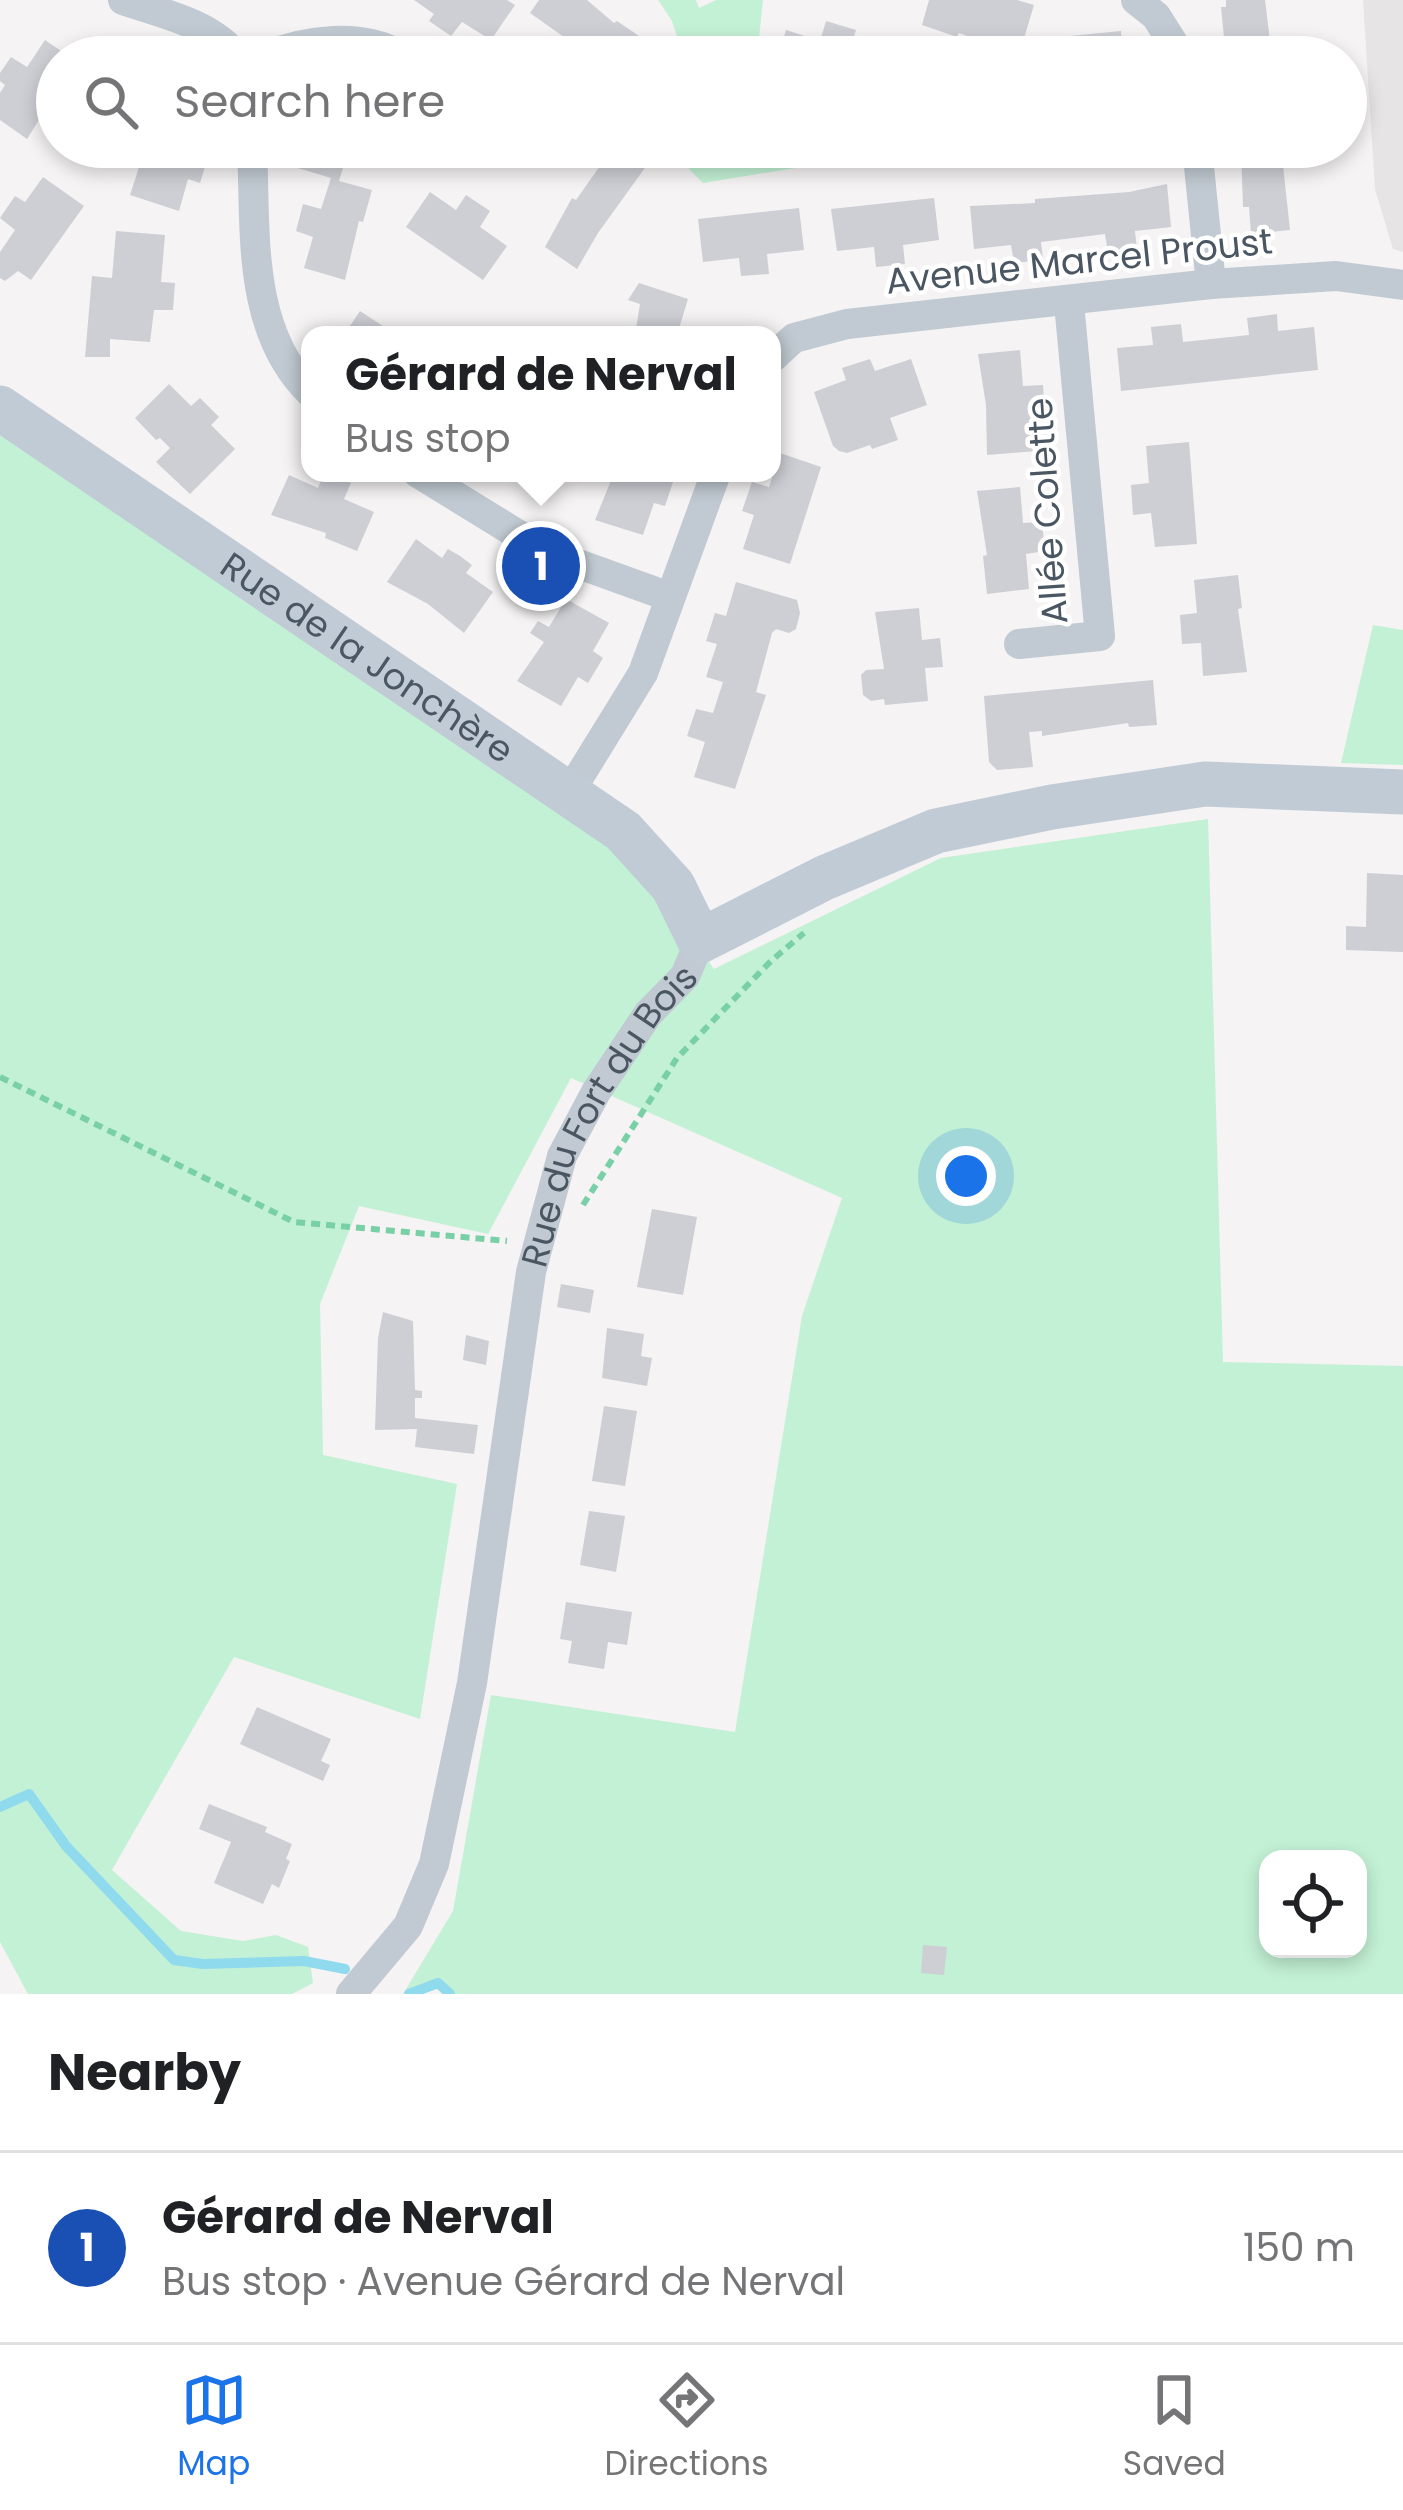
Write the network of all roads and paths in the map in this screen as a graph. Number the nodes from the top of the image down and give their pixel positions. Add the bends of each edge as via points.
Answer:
1 (123, 0) edge
2 (1136, 0) edge
3 (214, 36) edge
4 (1168, 36) edge
5 (252, 168) edge
6 (1199, 168) edge
7 (1211, 284) junction
8 (1403, 285) edge
9 (1069, 303) junction
10 (781, 350) edge
11 (301, 379) edge
12 (0, 408) edge
13 (433, 482) edge
14 (713, 482) edge
15 (670, 597) junction
16 (1019, 644) dead end
17 (1403, 791) edge
18 (568, 793) junction
19 (809, 929) dead end
20 (700, 941) junction
21 (0, 1076) edge
22 (581, 1207) dead end
23 (536, 1244) junction
24 (350, 1994) edge

1 - 3 street
2 - 4 street
5 - 11 street via 260,295 274,339
6 - 7 street
7 - 8 street, Avenue Marcel Proust via 1336,276
7 - 9 street, Avenue Marcel Proust
9 - 10 street, Avenue Marcel Proust via 848,324 794,338
9 - 16 street, Allée Colette via 1100,637
12 - 18 street, Rue de la Jonchère
13 - 15 street via 548,553
14 - 15 street
15 - 18 street via 643,673
17 - 20 street, Rue du Fort du Bois via 1205,784 982,821 936,831 824,878
18 - 20 street, Rue de la Jonchère via 623,831 673,886
19 - 22 path via 677,1058
20 - 23 street, Rue du Fort du Bois via 685,976 648,1014 596,1092 562,1156
21 - 23 path via 294,1222
23 - 24 street, Rue du Fort du Bois via 472,1683 434,1864 408,1926

